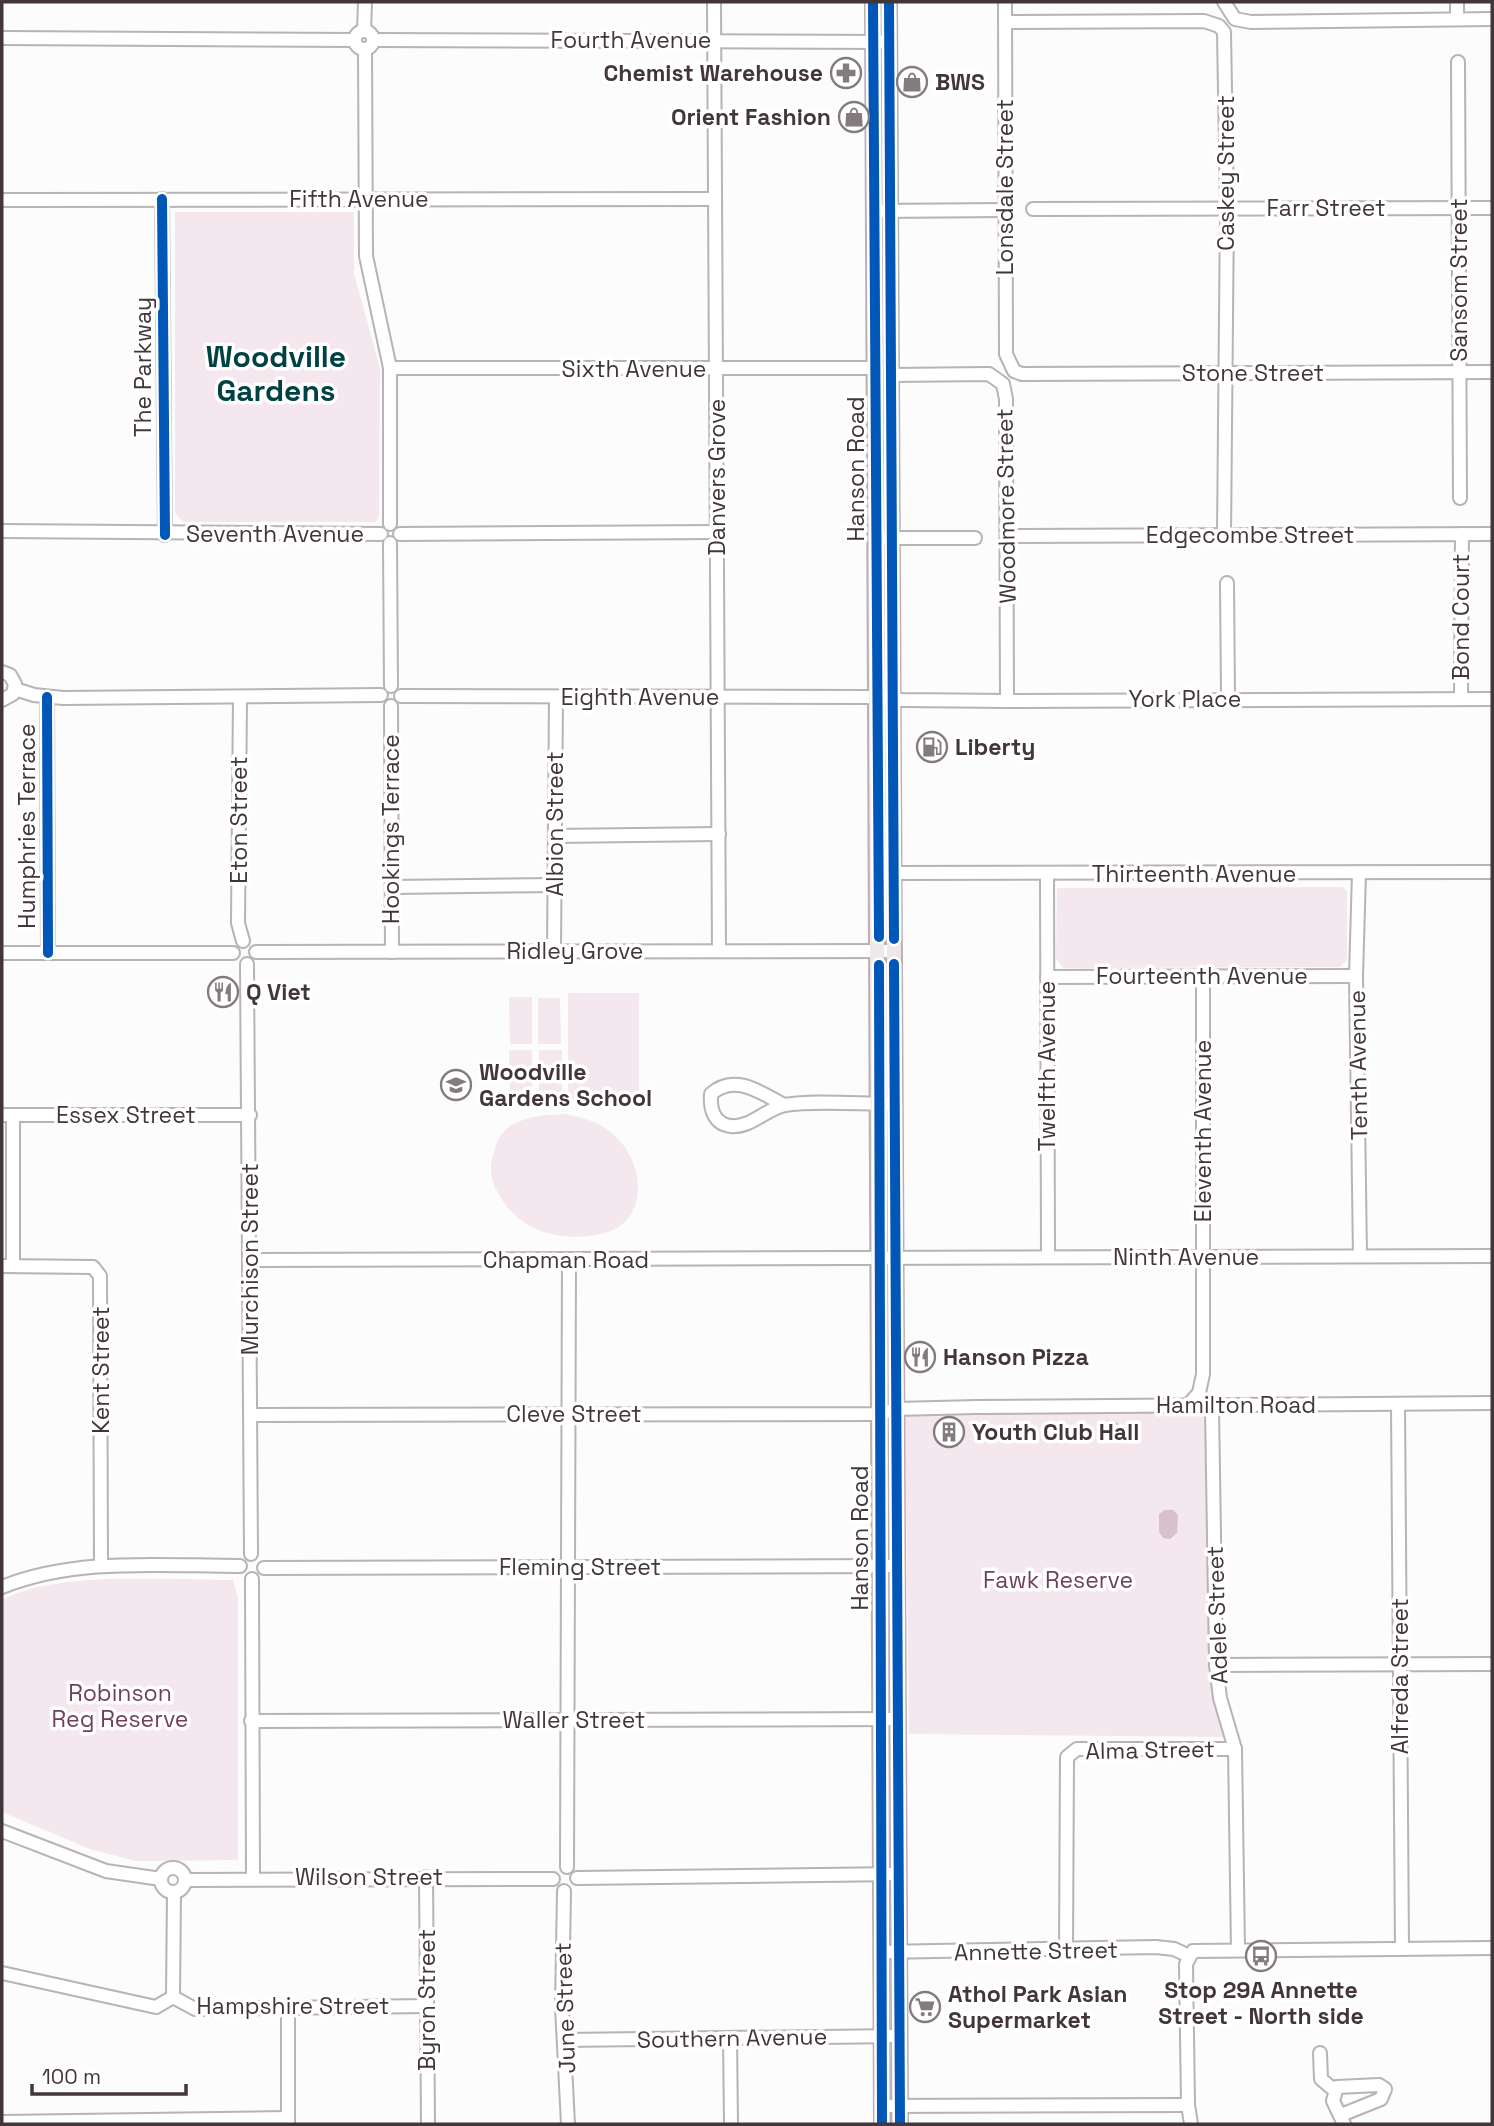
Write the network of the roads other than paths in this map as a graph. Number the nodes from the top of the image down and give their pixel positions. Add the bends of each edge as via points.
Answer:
1 (365, 2) edge
2 (714, 2) edge
3 (873, 2) edge
4 (889, 2) edge
5 (1005, 2) edge
6 (1457, 2) edge
7 (1226, 8) edge
8 (1457, 19) junction
9 (1492, 19) edge
10 (1005, 22) junction
11 (2, 38) edge
12 (364, 40) junction
13 (715, 41) junction
14 (873, 41) junction
15 (889, 42) junction
16 (1458, 62) dead end
17 (162, 199) junction
18 (365, 199) junction
19 (715, 199) junction
20 (2, 200) edge
21 (1227, 208) junction
22 (1458, 208) junction
23 (1492, 208) edge
24 (1033, 209) dead end
25 (883, 211) junction
26 (1006, 211) junction
27 (390, 368) junction
28 (877, 368) junction
29 (716, 369) junction
30 (1014, 371) joint
31 (1459, 372) junction
32 (1492, 372) edge
33 (1226, 373) junction
34 (891, 375) junction
35 (1460, 498) dead end
36 (2, 531) edge
37 (717, 532) junction
38 (390, 534) junction
39 (1462, 534) junction
40 (1492, 534) edge
41 (165, 535) junction
42 (1008, 536) junction
43 (1224, 536) junction
44 (885, 538) junction
45 (975, 538) dead end
46 (1227, 583) dead end
47 (2, 672) edge
48 (391, 685) junction
49 (15, 689) junction
50 (381, 695) junction
51 (401, 696) junction
52 (718, 696) junction
53 (240, 697) junction
54 (556, 697) junction
55 (47, 698) junction
56 (885, 698) junction
57 (1228, 699) junction
58 (1461, 699) junction
59 (1492, 699) edge
60 (2, 700) edge
61 (1007, 701) junction
62 (391, 706) junction
63 (719, 835) junction
64 (555, 836) junction
65 (878, 865) junction
66 (1492, 872) edge
67 (895, 873) junction
68 (1359, 873) junction
69 (1046, 874) junction
70 (555, 886) junction
71 (392, 887) junction
72 (243, 941) junction
73 (392, 951) junction
74 (555, 951) junction
75 (719, 951) junction
76 (886, 951) junction
77 (2, 953) edge
78 (48, 953) junction
79 (233, 953) junction
80 (257, 953) junction
81 (247, 964) junction
82 (1203, 976) junction
83 (1356, 976) junction
84 (1047, 977) junction
85 (887, 1104) junction
86 (784, 1105) junction
87 (7, 1115) edge
88 (250, 1115) junction
89 (1360, 1256) junction
90 (1492, 1256) edge
91 (1048, 1257) junction
92 (1203, 1257) junction
93 (880, 1259) junction
94 (895, 1259) junction
95 (251, 1260) junction
96 (569, 1260) junction
97 (8, 1266) edge
98 (1492, 1403) edge
99 (1398, 1404) junction
100 (1187, 1406) junction
101 (1212, 1406) junction
102 (896, 1409) junction
103 (880, 1413) junction
104 (568, 1414) junction
105 (251, 1415) junction
106 (251, 1555) junction
107 (881, 1565) junction
108 (101, 1566) junction
109 (240, 1566) junction
110 (897, 1566) junction
111 (569, 1567) junction
112 (264, 1568) junction
113 (252, 1579) junction
114 (2, 1587) edge
115 (1400, 1664) junction
116 (1492, 1664) edge
117 (1216, 1665) junction
118 (881, 1718) junction
119 (898, 1719) junction
120 (568, 1720) junction
121 (251, 1721) junction
122 (1235, 1749) junction
123 (2, 1831) edge
124 (567, 1867) junction
125 (898, 1874) junction
126 (881, 1875) junction
127 (426, 1877) junction
128 (253, 1878) junction
129 (577, 1878) junction
130 (161, 1879) junction
131 (553, 1879) junction
132 (186, 1880) junction
133 (564, 1891) junction
134 (174, 1892) junction
135 (1402, 1948) junction
136 (1492, 1948) edge
137 (1238, 1949) junction
138 (1066, 1950) junction
139 (881, 1952) junction
140 (899, 1952) junction
141 (1188, 1960) junction
142 (2, 1973) edge
143 (173, 1997) junction
144 (427, 2006) junction
145 (288, 2009) junction
146 (882, 2036) junction
147 (899, 2036) junction
148 (730, 2038) junction
149 (565, 2040) junction
150 (1320, 2053) dead end
151 (1334, 2090) junction
152 (1188, 2105) junction
153 (882, 2106) junction
154 (900, 2106) junction
155 (1342, 2120) edge
156 (288, 2121) edge
157 (2, 2122) edge
158 (428, 2124) edge
159 (568, 2124) edge
160 (731, 2124) edge
161 (882, 2124) edge
162 (900, 2124) edge
163 (1191, 2124) edge

1 - 12 street
2 - 13 street, Danvers Grove
3 - 14 main road, Hanson Road
4 - 15 main road, Hanson Road
5 - 10 street, Lonsdale Street
6 - 8 street
7 - 8 street via 1235,19 1251,22
8 - 9 street
10 - 21 street, Caskey Street via 1204,21 1219,26 1225,39
10 - 26 street, Lonsdale Street
11 - 12 street, Fourth Avenue
12 - 13 street, Fourth Avenue
12 - 18 street
13 - 14 street, Fourth Avenue
13 - 19 street, Danvers Grove
14 - 15 street, Fourth Avenue
14 - 25 main road, Hanson Road
15 - 25 main road, Hanson Road
16 - 22 street, Sansom Street
17 - 18 street, Fifth Avenue
17 - 20 street, Fifth Avenue
17 - 41 street, The Parkway
18 - 19 street, Fifth Avenue
18 - 27 street via 367,268
19 - 29 street, Danvers Grove
21 - 22 street, Farr Street
21 - 24 street, Farr Street
21 - 33 street, Caskey Street
22 - 23 street, Farr Street
22 - 31 street, Sansom Street
25 - 26 street
25 - 28 main road, Hanson Road
25 - 34 main road, Hanson Road
26 - 30 street, Lonsdale Street via 1006,354
27 - 29 street, Sixth Avenue
27 - 38 street
28 - 29 street, Sixth Avenue
28 - 34 main road
28 - 44 main road, Hanson Road
29 - 37 street, Danvers Grove
30 - 33 street, Stone Street
31 - 32 street, Stone Street
31 - 33 street, Stone Street
31 - 35 street, Sansom Street
33 - 43 street, Caskey Street
34 - 42 street, Woodmore Street via 989,374 1000,380 1006,399
34 - 44 main road, Hanson Road
36 - 41 street, Seventh Avenue
37 - 38 street, Seventh Avenue
37 - 52 street, Danvers Grove
38 - 41 street, Seventh Avenue
38 - 48 street
39 - 40 street, Edgecombe Street
39 - 43 street, Edgecombe Street
39 - 58 street, Bond Court
42 - 43 street, Edgecombe Street
42 - 61 street, Woodmore Street
44 - 45 street
44 - 56 main road, Hanson Road
46 - 57 street
47 - 49 street via 14,679
48 - 50 street
48 - 51 street
49 - 55 street
49 - 60 street via 10,698
50 - 53 street
50 - 62 street
51 - 54 street, Eighth Avenue
51 - 62 street
52 - 54 street, Eighth Avenue
52 - 56 street, Eighth Avenue
52 - 63 street, Danvers Grove
53 - 55 street
53 - 72 street, Eton Street via 238,923
54 - 64 street, Albion Street
55 - 78 street, Humphries Terrace
56 - 61 street, York Place
56 - 65 main road, Hanson Road
56 - 67 main road, Hanson Road
57 - 58 street, York Place
57 - 61 street, York Place
58 - 59 street, York Place
62 - 71 street, Hookings Terrace
63 - 64 street
63 - 75 street, Danvers Grove
64 - 70 street, Albion Street
65 - 67 main road
65 - 76 main road, Hanson Road
66 - 68 street, Thirteenth Avenue
67 - 69 street, Thirteenth Avenue
67 - 76 main road, Hanson Road
68 - 69 street, Thirteenth Avenue
68 - 83 street, Tenth Avenue
69 - 84 street, Twelfth Avenue
70 - 71 street
70 - 74 street, Albion Street
71 - 73 street, Hookings Terrace
72 - 79 street
72 - 80 street
73 - 74 street, Ridley Grove
73 - 80 street, Ridley Grove
74 - 75 street, Ridley Grove
75 - 76 street, Ridley Grove
76 - 85 main road, Hanson Road
77 - 78 street
78 - 79 street
79 - 81 street via 237,962
80 - 81 street
81 - 88 street, Murchison Street
82 - 83 street, Fourteenth Avenue
82 - 84 street, Fourteenth Avenue
82 - 92 street, Eleventh Avenue
83 - 89 street, Tenth Avenue
84 - 91 street, Twelfth Avenue
85 - 86 street
85 - 93 main road, Hanson Road
85 - 94 main road, Hanson Road
86 - 86 street via 731,1126 718,1121 710,1108 711,1094 720,1085 738,1083
87 - 88 street, Essex Street
87 - 97 street
88 - 95 street, Murchison Street
89 - 90 street, Ninth Avenue
89 - 92 street, Ninth Avenue
91 - 92 street, Ninth Avenue
91 - 94 street, Ninth Avenue
92 - 100 street, Eleventh Avenue via 1203,1374 1199,1393
93 - 94 street, Ninth Avenue
93 - 96 street, Chapman Road
93 - 103 main road, Hanson Road
94 - 102 main road, Hanson Road
95 - 96 street, Chapman Road
95 - 105 street, Murchison Street
96 - 104 street
97 - 108 street, Kent Street via 79,1265 93,1267 100,1276
98 - 99 street, Hamilton Road
99 - 101 street, Hamilton Road
99 - 115 street, Alfreda Street
100 - 101 street, Hamilton Road
100 - 102 street, Hamilton Road
101 - 117 street, Adele Street
102 - 103 street, Cleve Street
102 - 110 main road, Hanson Road
103 - 104 street, Cleve Street
103 - 107 main road, Hanson Road
104 - 105 street, Cleve Street
104 - 111 street
105 - 106 street, Murchison Street
106 - 109 street via 243,1558
106 - 112 street via 261,1558
107 - 110 street, Fleming Street
107 - 111 street, Fleming Street
107 - 118 main road, Hanson Road
108 - 109 street
108 - 114 street via 54,1570
109 - 113 street via 243,1575
110 - 119 main road, Hanson Road
111 - 112 street, Fleming Street
111 - 120 street
112 - 113 street
113 - 121 street
115 - 116 street
115 - 117 street
115 - 135 street, Alfreda Street
117 - 122 street, Adele Street
118 - 119 street, Waller Street
118 - 120 street, Waller Street
118 - 126 main road, Hanson Road
119 - 125 main road, Hanson Road
120 - 121 street, Waller Street
120 - 124 street
121 - 128 street
122 - 137 street, Adele Street
122 - 138 street, Alma Street via 1077,1749 1067,1757
123 - 130 street via 106,1871
124 - 129 street
124 - 131 street via 556,1870
125 - 126 street
125 - 140 main road, Hanson Road
126 - 129 street
126 - 139 main road, Hanson Road
127 - 128 street, Wilson Street
127 - 131 street, Wilson Street
127 - 144 street, Byron Street
128 - 132 street, Wilson Street
129 - 133 street via 575,1885
130 - 132 street via 164,1872 175,1868
130 - 134 street via 164,1889
131 - 133 street
132 - 134 street
133 - 149 street, June Street
134 - 143 street
135 - 136 street, Annette Street
135 - 137 street, Annette Street
137 - 141 street, Annette Street via 1201,1949
138 - 140 street, Annette Street
138 - 141 street, Annette Street via 1167,1948
139 - 140 street, Annette Street
139 - 146 main road, Hanson Road
140 - 147 main road, Hanson Road
141 - 152 street
142 - 143 street, Hampshire Street via 151,2007 163,2006
143 - 145 street, Hampshire Street via 195,2009
144 - 145 street, Hampshire Street
144 - 158 street, Byron Street
145 - 156 street
146 - 147 street, Southern Avenue
146 - 148 street, Southern Avenue
146 - 153 main road, Hanson Road
147 - 154 main road, Hanson Road
148 - 149 street, Southern Avenue
148 - 160 street
149 - 159 street, June Street
150 - 151 street via 1321,2079
151 - 155 street via 1333,2101
151 - 155 street via 1379,2085 1385,2089 1381,2099
152 - 154 street
152 - 163 street
153 - 154 street
153 - 161 main road, Hanson Road
154 - 162 main road, Hanson Road
156 - 157 street

